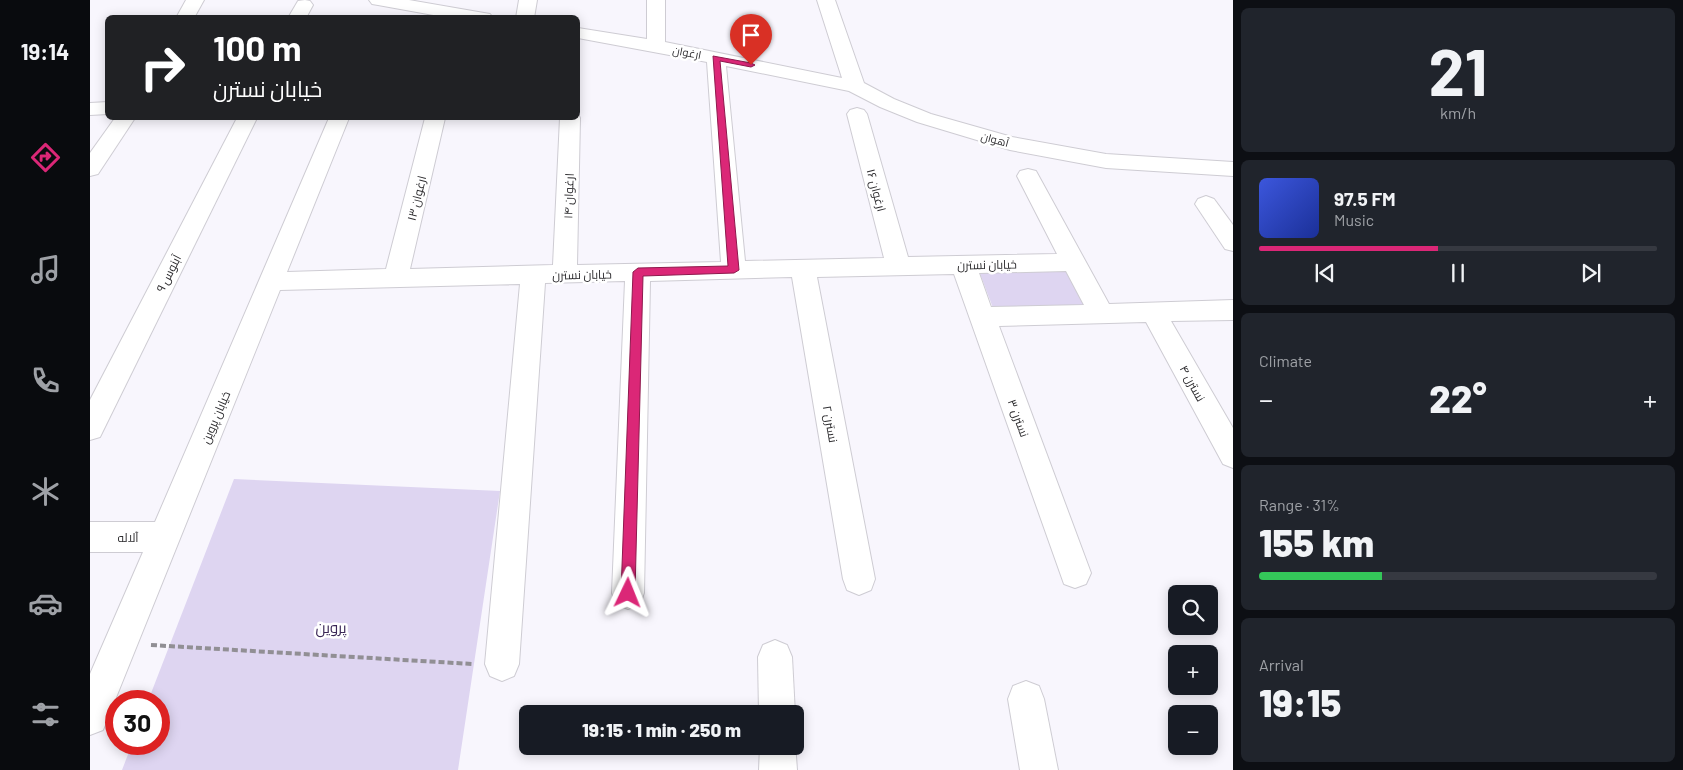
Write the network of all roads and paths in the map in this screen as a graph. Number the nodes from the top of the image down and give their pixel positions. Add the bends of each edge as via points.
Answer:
1 (195, 0) edge
2 (528, 0) edge
3 (656, 0) edge
4 (826, 0) edge
5 (383, 5) edge
6 (187, 15) edge
7 (453, 15) edge
8 (526, 15) edge
9 (580, 33) edge
10 (656, 46) junction
11 (716, 58) junction
12 (855, 86) junction
13 (90, 108) edge
14 (105, 108) edge
15 (857, 114) dead end
16 (124, 120) edge
17 (246, 120) edge
18 (338, 120) edge
19 (435, 120) edge
20 (570, 120) edge
21 (90, 169) edge
22 (1233, 169) edge
23 (1028, 176) dead end
24 (1206, 204) dead end
25 (1233, 243) edge
26 (1072, 262) junction
27 (963, 264) junction
28 (898, 266) junction
29 (803, 268) junction
30 (734, 270) junction
31 (638, 272) junction
32 (565, 274) junction
33 (533, 275) junction
34 (396, 278) junction
35 (271, 281) junction
36 (1233, 310) edge
37 (1102, 312) junction
38 (1153, 312) junction
39 (983, 317) junction
40 (90, 428) edge
41 (1233, 455) edge
42 (165, 536) junction
43 (90, 537) edge
44 (1075, 572) dead end
45 (859, 579) dead end
46 (628, 593) dead end
47 (121, 643) junction
48 (775, 657) dead end
49 (489, 664) joint
50 (1026, 699) dead end
51 (777, 705) edge
52 (90, 717) edge
53 (778, 755) edge
54 (778, 770) edge
55 (1039, 770) edge

1 - 6 street
2 - 8 street
3 - 10 street
4 - 12 street
5 - 7 street
9 - 10 street, ارغوان
10 - 11 street, ارغوان
11 - 12 street, ارغوان
11 - 30 street
12 - 22 street, آهوان via 924,118 1010,144 1106,160
13 - 14 street
15 - 28 street, ارغوان ۱۶
16 - 21 street
17 - 40 street, آبنوس ۹
18 - 35 street, خیابان پروین
19 - 34 street, ارغوان ۱۳
20 - 32 street, ارغوان ۱۴
23 - 26 street
24 - 25 street
26 - 27 street, خیابان نسترن
26 - 37 street
27 - 28 street, خیابان نسترن
27 - 39 street, نسترن ۳
28 - 29 street, خیابان نسترن
29 - 30 street, خیابان نسترن
29 - 45 street, نسترن ۲
30 - 31 street, خیابان نسترن
31 - 32 street, خیابان نسترن
31 - 46 street
32 - 33 street, خیابان نسترن
33 - 34 street, خیابان نسترن
33 - 49 street
34 - 35 street, خیابان نسترن
35 - 42 street, خیابان پروین
36 - 38 street
37 - 38 street
37 - 39 street
38 - 41 street, نسترن ۴
39 - 44 street, نسترن ۳
42 - 43 street, آلاله
42 - 47 street, خیابان پروین
47 - 49 path
47 - 52 street, خیابان پروین
48 - 51 street
50 - 55 street
53 - 54 street

